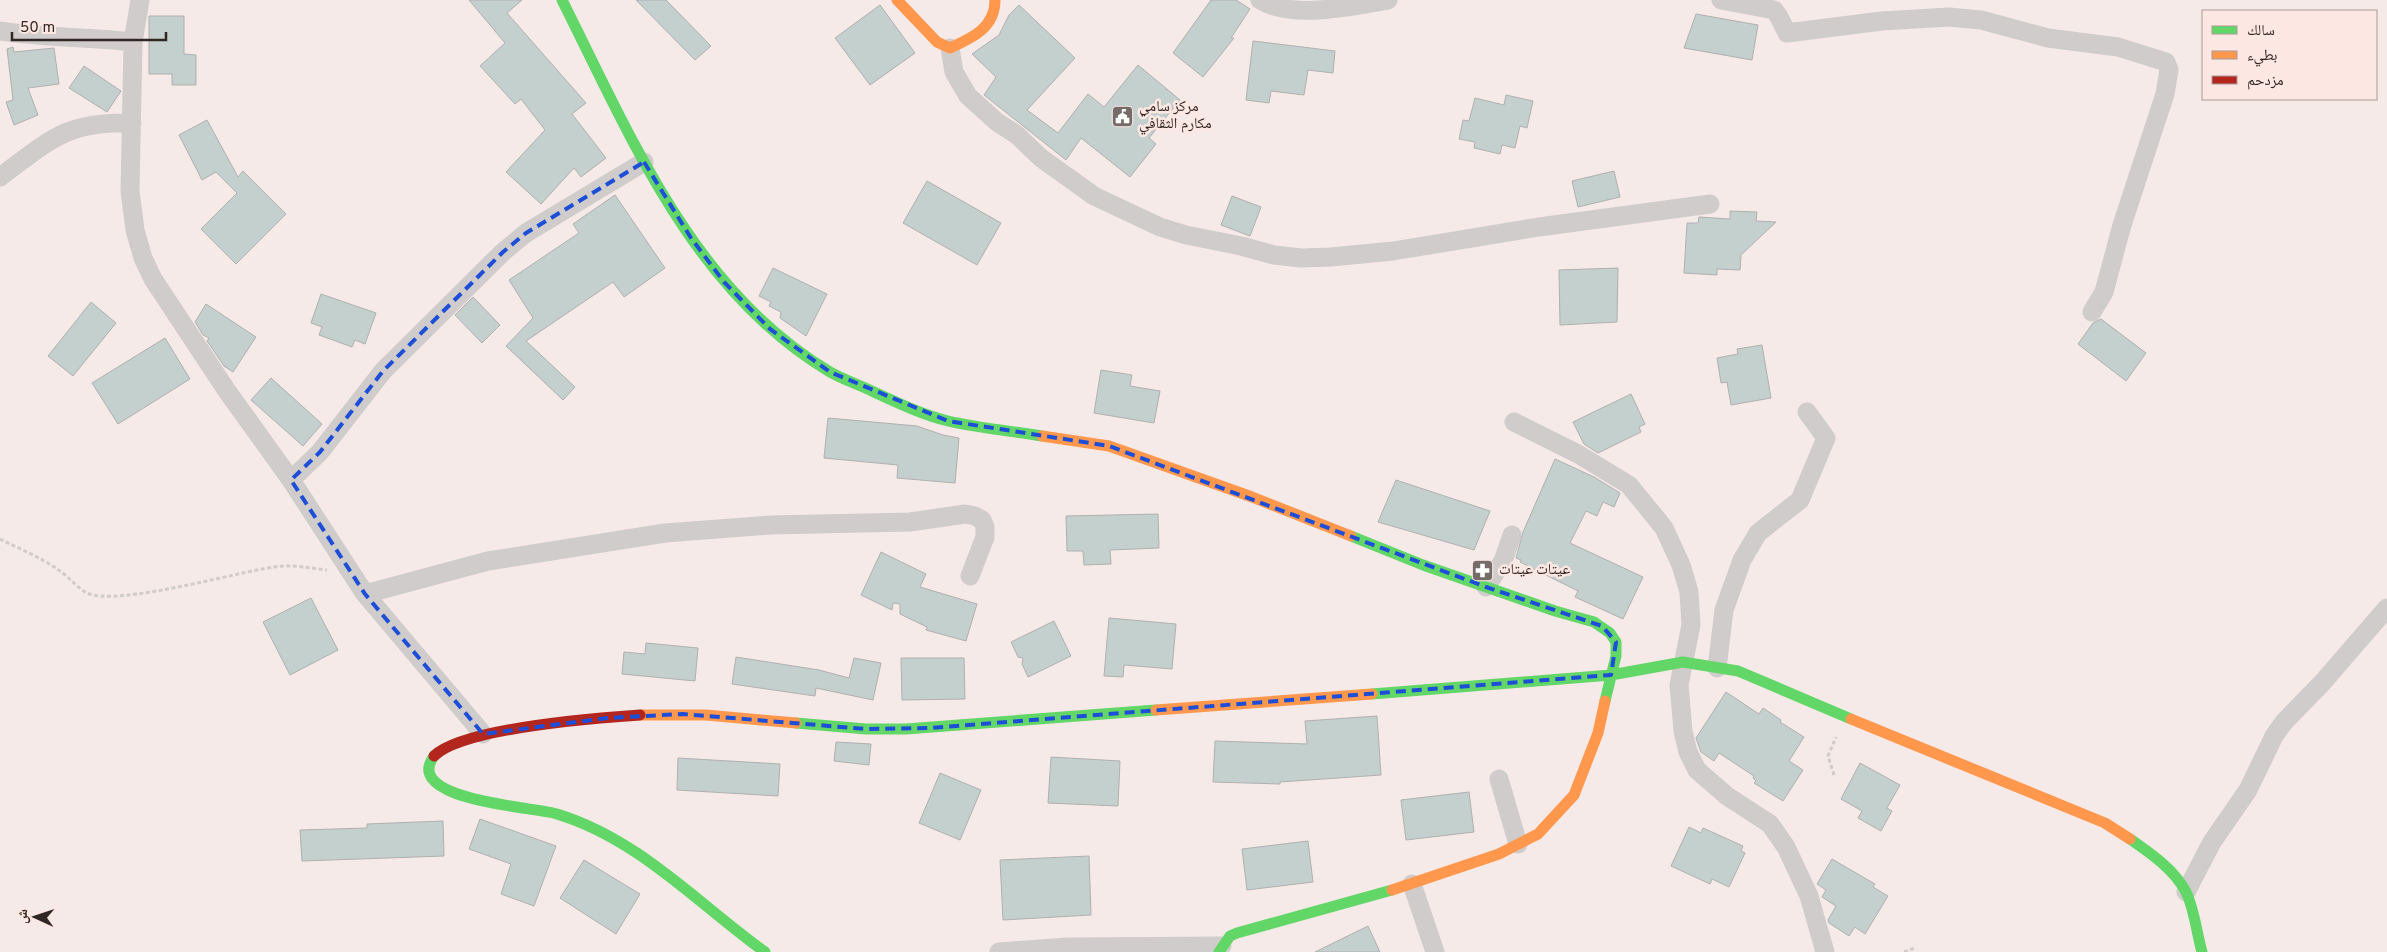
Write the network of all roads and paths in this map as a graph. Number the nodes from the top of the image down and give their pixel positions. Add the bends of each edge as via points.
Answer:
1 (140, 0) edge
2 (562, 0) edge
3 (897, 0) edge
4 (995, 0) edge
5 (1260, 0) edge
6 (1388, 0) edge
7 (1722, 0) edge
8 (0, 32) edge
9 (133, 42) junction
10 (950, 48) junction
11 (132, 123) junction
12 (644, 162) junction
13 (0, 177) edge
14 (1710, 204) dead end
15 (2092, 312) dead end
16 (1807, 412) dead end
17 (1514, 422) dead end
18 (292, 480) junction
19 (1512, 535) dead end
20 (0, 539) edge
21 (352, 574) junction
22 (970, 576) dead end
23 (1486, 587) junction
24 (365, 594) junction
25 (2387, 608) edge
26 (1683, 662) junction
27 (1717, 668) junction
28 (1611, 674) junction
29 (1845, 715) junction
30 (483, 734) junction
31 (1834, 775) dead end
32 (1500, 779) dead end
33 (1518, 844) junction
34 (1412, 884) junction
35 (2186, 892) junction
36 (740, 944) edge
37 (1915, 948) dead end
38 (1220, 949) edge
39 (2198, 949) edge
40 (765, 952) edge
41 (999, 952) edge
42 (1435, 952) edge
43 (1825, 952) edge
44 (1904, 952) edge

1 - 9 street
2 - 12 street
3 - 10 street via 937,42
4 - 10 street via 994,15 987,28
5 - 6 street via 1287,8 1316,10
7 - 15 street via 1774,10 1787,33 1882,21 1949,17 1981,20 2048,38 2118,47 2166,62 2169,70 2165,94 2122,225 2104,292
8 - 9 street
9 - 11 street
10 - 14 street via 954,72 968,96 1041,158 1094,196 1160,227 1274,256 1331,257 1393,251
11 - 13 street via 104,122 55,136
11 - 18 street via 130,191 135,230 146,265 186,330
12 - 18 street via 526,232 503,252 383,371 320,452
12 - 23 street via 690,238 724,282 770,329 830,372 903,405 948,420 1109,446
16 - 27 street via 1826,438 1800,500 1758,533 1742,560 1724,610
17 - 26 street via 1578,454 1629,485 1664,528 1689,592 1692,625
18 - 21 street
19 - 23 street via 1503,561
20 - 21 path via 50,564 87,593 100,595 150,591 276,566
21 - 24 street
22 - 24 street via 985,537 985,527 976,516 965,514 910,522 761,525 665,533 488,561
23 - 28 street via 1602,626 1616,642
24 - 30 street
25 - 35 street via 2274,736 2248,790 2212,842
26 - 27 street
26 - 28 street
26 - 43 street via 1680,685 1682,731 1688,752 1697,770 1727,796 1770,824 1786,847 1809,896
27 - 29 street via 1738,672
28 - 30 street via 930,728 866,729 683,714 607,718
28 - 33 street via 1598,734 1574,795 1538,834
29 - 31 path via 1828,756
29 - 35 street via 2105,823 2152,854
30 - 36 street via 454,743 434,754 429,764 435,783 461,796 548,811 594,829 650,862 706,905
32 - 33 street
33 - 34 street via 1499,854
34 - 38 street via 1237,933 1230,936
34 - 42 street
35 - 39 street
36 - 40 street
37 - 44 path
38 - 41 street via 1068,947

